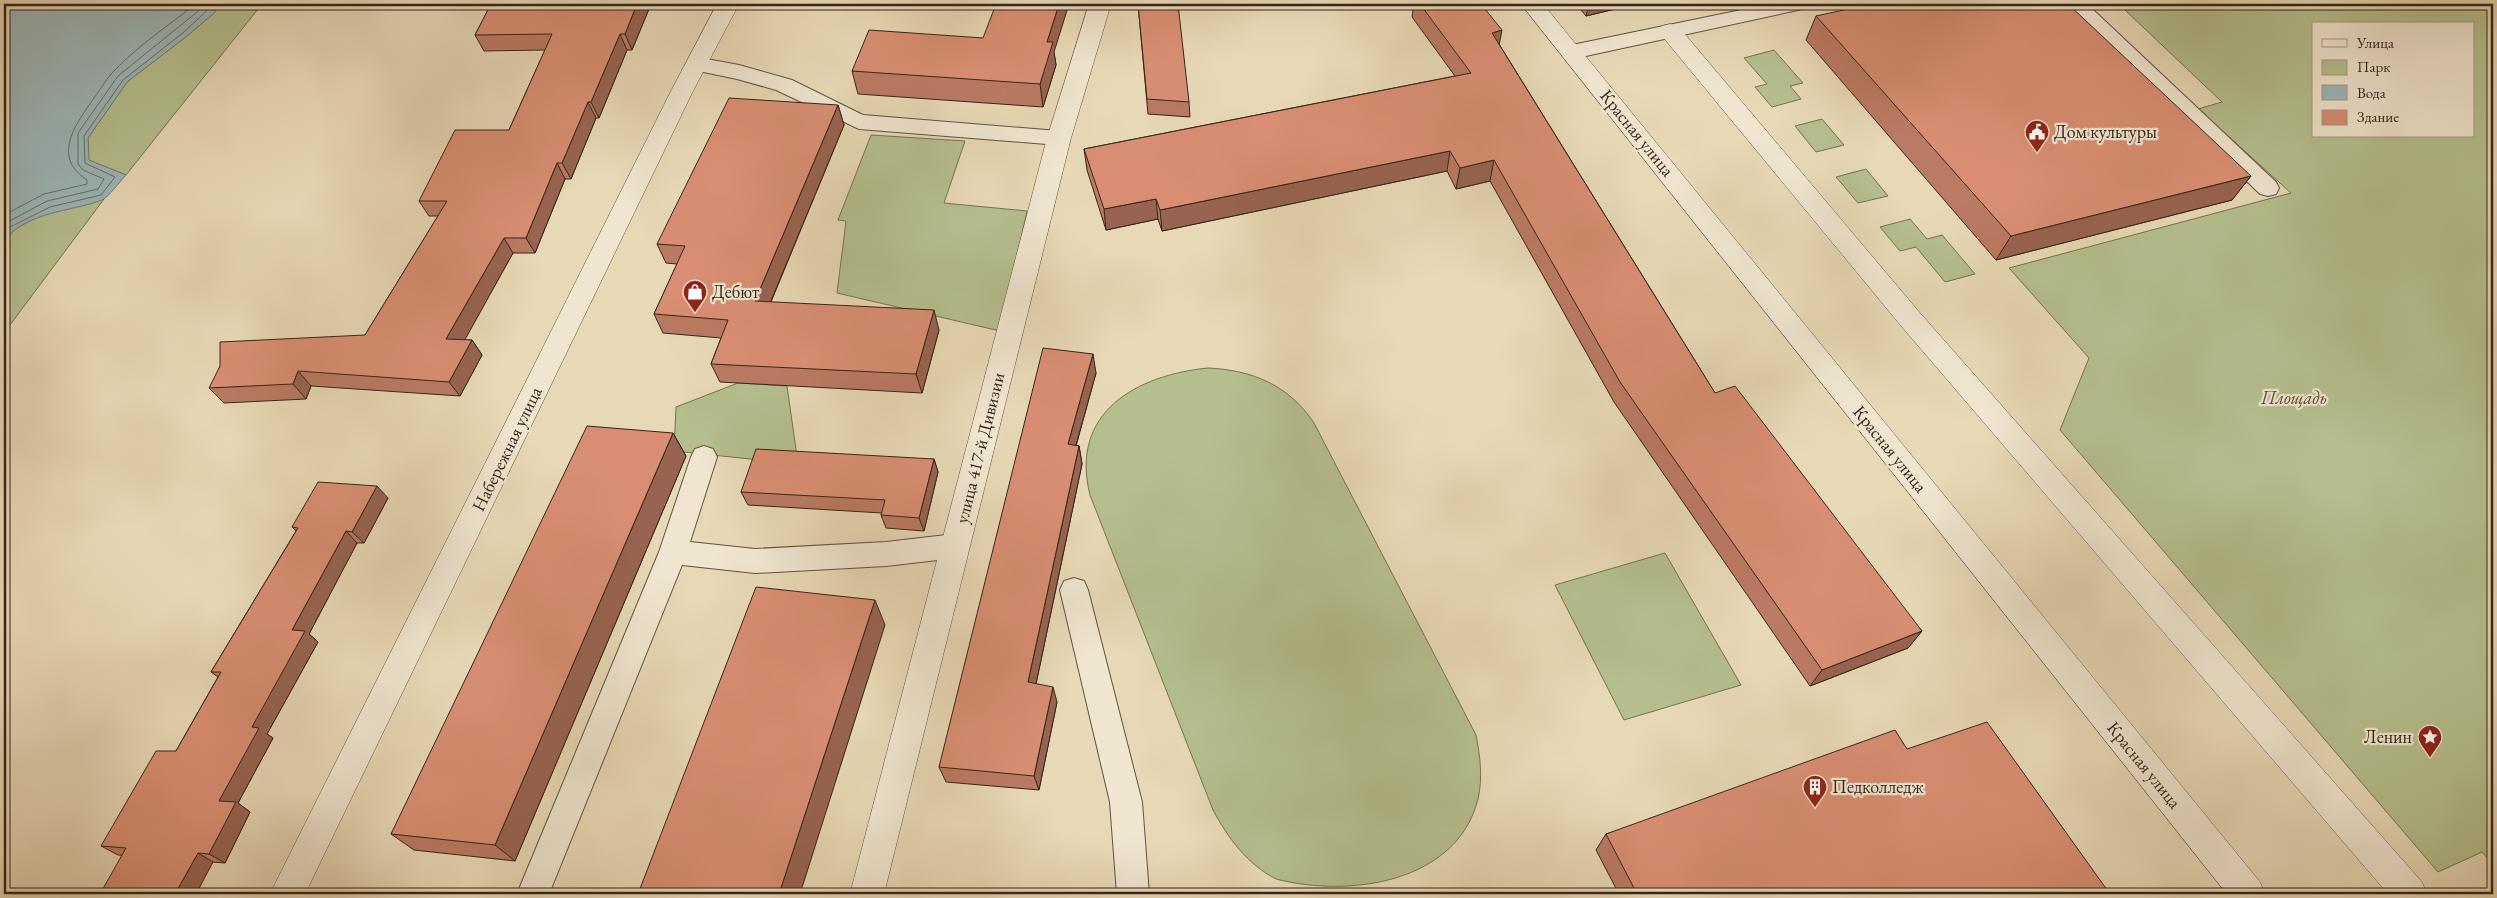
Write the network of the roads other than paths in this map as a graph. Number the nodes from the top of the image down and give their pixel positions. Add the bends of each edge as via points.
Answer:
1 (728, 4) edge
2 (1100, 4) edge
3 (1532, 4) edge
4 (1798, 4) edge
5 (2075, 4) edge
6 (1670, 31) junction
7 (1572, 52) junction
8 (696, 64) junction
9 (1059, 138) junction
10 (2268, 188) dead end
11 (704, 457) dead end
12 (955, 546) junction
13 (673, 552) junction
14 (1074, 590) dead end
15 (287, 894) edge
16 (534, 894) edge
17 (867, 894) edge
18 (1133, 894) edge
19 (2248, 894) edge
20 (2410, 894) edge

1 - 8 street, Набережная улица
2 - 9 street, улица 417-й Дивизии
3 - 7 street, Красная улица
4 - 6 lane
5 - 10 lane
6 - 7 lane
6 - 20 street via 1910,320
7 - 19 street, Красная улица
8 - 9 lane via 784,85 859,122
8 - 15 street, Набережная улица
9 - 12 street, улица 417-й Дивизии
11 - 13 lane
12 - 13 lane via 886,554 754,561
12 - 17 street, улица 417-й Дивизии
13 - 16 lane
14 - 18 lane via 1126,802 1132,847

